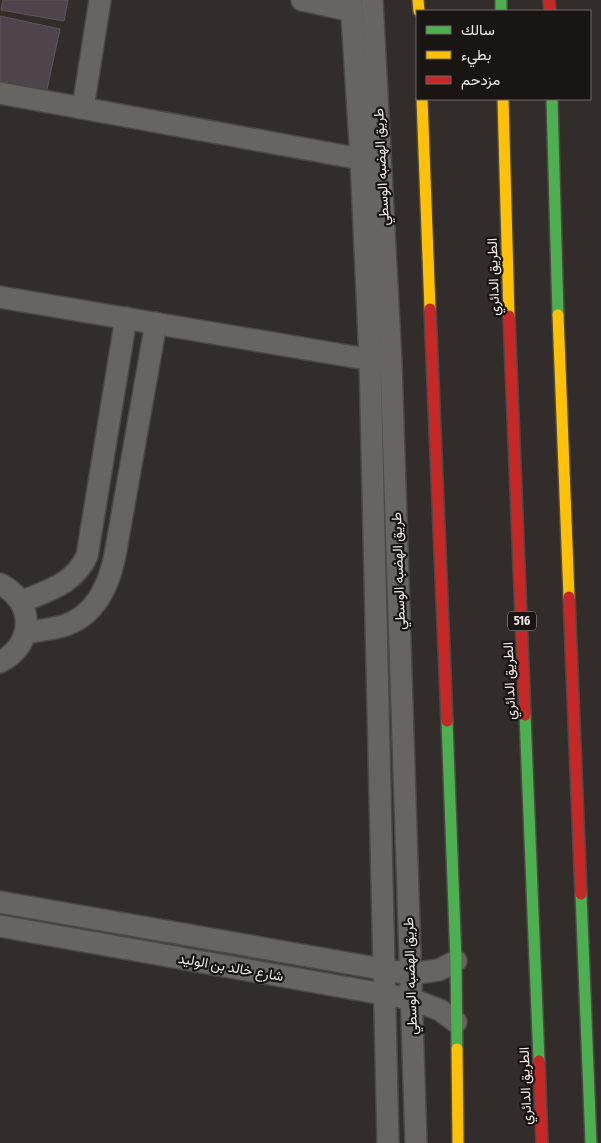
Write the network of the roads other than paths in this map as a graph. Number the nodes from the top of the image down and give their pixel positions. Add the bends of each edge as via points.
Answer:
1 (100, 0) edge
2 (302, 0) edge
3 (372, 0) edge
4 (351, 5) edge
5 (0, 92) edge
6 (422, 100) edge
7 (504, 100) edge
8 (552, 100) edge
9 (83, 108) junction
10 (361, 159) junction
11 (0, 297) edge
12 (126, 318) junction
13 (156, 323) junction
14 (370, 359) junction
15 (391, 363) junction
16 (0, 584) edge
17 (21, 602) junction
18 (25, 633) junction
19 (0, 662) edge
20 (0, 902) edge
21 (0, 926) edge
22 (456, 961) junction
23 (384, 970) junction
24 (410, 974) junction
25 (384, 994) junction
26 (411, 999) junction
27 (456, 1022) junction
28 (388, 1143) edge
29 (416, 1143) edge
30 (458, 1143) edge
31 (542, 1143) edge
32 (591, 1143) edge

1 - 9 street
2 - 4 street
3 - 15 street, طريق الهضبه الوسطي
4 - 10 street, طريق الهضبه الوسطي
5 - 9 street
6 - 22 highway
7 - 31 highway, الطريق الدائري / 516 via 510,347
8 - 32 highway
9 - 10 street
10 - 14 street, طريق الهضبه الوسطي
11 - 12 street
12 - 13 street
12 - 17 street via 87,556 67,582
13 - 14 street
13 - 18 street via 110,579 97,602 77,619 65,625
14 - 15 street
14 - 23 street, طريق الهضبه الوسطي
15 - 24 street, طريق الهضبه الوسطي
16 - 17 street
17 - 18 street via 25,612
18 - 19 street via 16,652
20 - 23 street, شارع خالد بن الوليد
21 - 25 street, شارع خالد بن الوليد
22 - 24 street, شارع خالد بن الوليد via 439,970
22 - 27 highway
23 - 24 street, شارع خالد بن الوليد
23 - 25 street, طريق الهضبه الوسطي
24 - 26 street, طريق الهضبه الوسطي
25 - 26 street, شارع خالد بن الوليد
25 - 28 street, طريق الهضبه الوسطي
26 - 27 street, شارع خالد بن الوليد via 440,1010
26 - 29 street, طريق الهضبه الوسطي
27 - 30 highway

